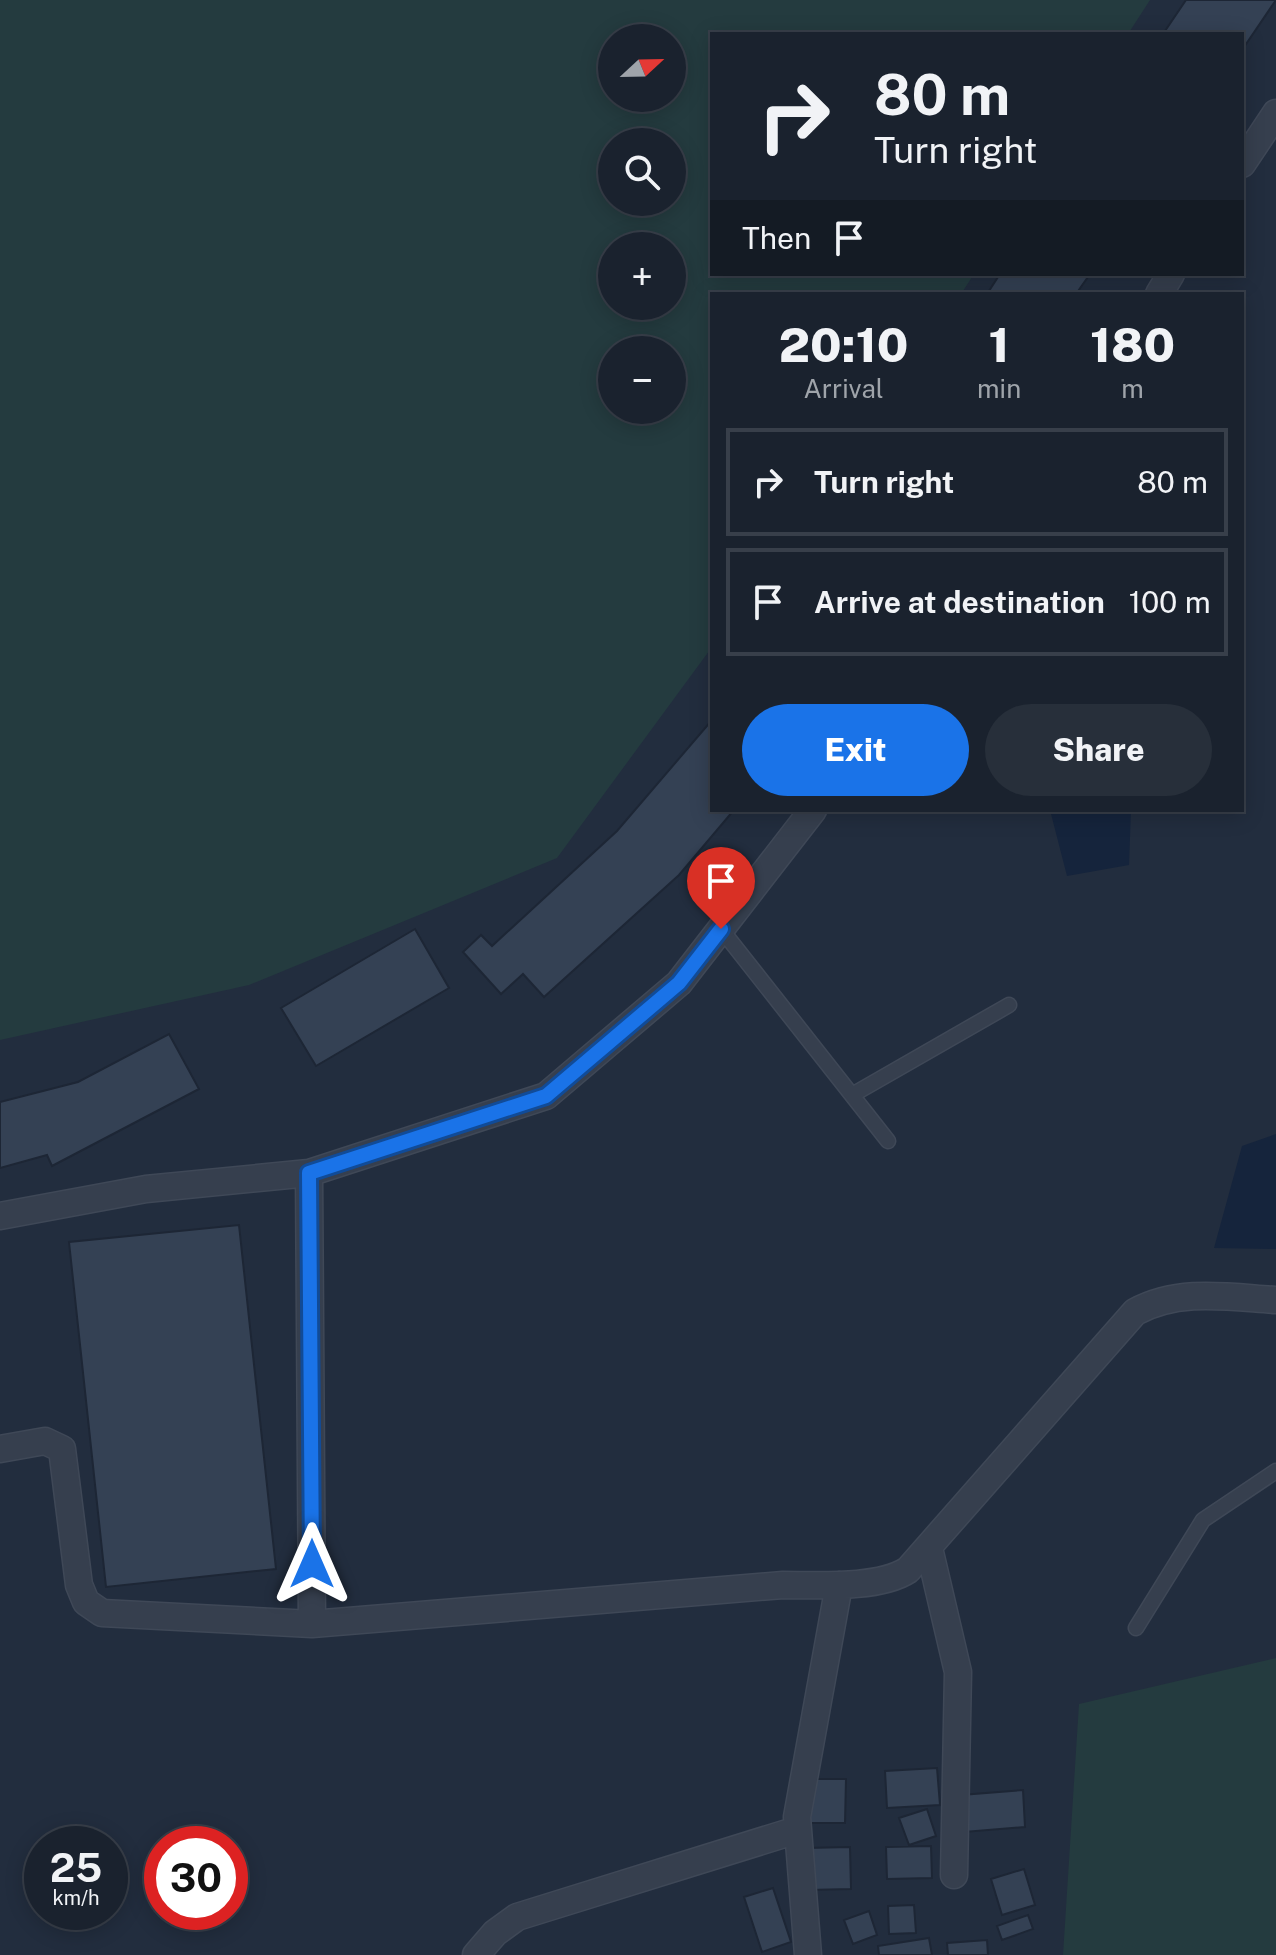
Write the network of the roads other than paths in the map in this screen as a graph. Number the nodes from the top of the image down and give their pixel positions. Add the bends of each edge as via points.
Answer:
1 (1276, 113) edge
2 (1244, 161) edge
3 (811, 812) edge
4 (721, 929) junction
5 (1009, 1005) dead end
6 (852, 1095) junction
7 (888, 1141) dead end
8 (309, 1173) junction
9 (0, 1216) edge
10 (1276, 1300) edge
11 (0, 1449) edge
12 (1276, 1471) edge
13 (929, 1548) junction
14 (839, 1585) junction
15 (312, 1624) junction
16 (1136, 1628) dead end
17 (797, 1830) junction
18 (954, 1875) dead end
19 (476, 1955) edge
20 (808, 1955) edge

1 - 2 street
3 - 4 street
4 - 6 lane
4 - 8 street via 679,983 546,1096
5 - 6 lane
6 - 7 lane
8 - 9 street via 146,1189
8 - 15 street
10 - 13 street via 1195,1295 1159,1300 1135,1312
11 - 15 street via 45,1441 62,1449 79,1585 93,1609
12 - 16 lane via 1203,1520
13 - 14 street via 899,1575
13 - 18 street via 958,1672
14 - 15 street via 783,1585
14 - 17 street
17 - 19 street via 517,1917
17 - 20 street

